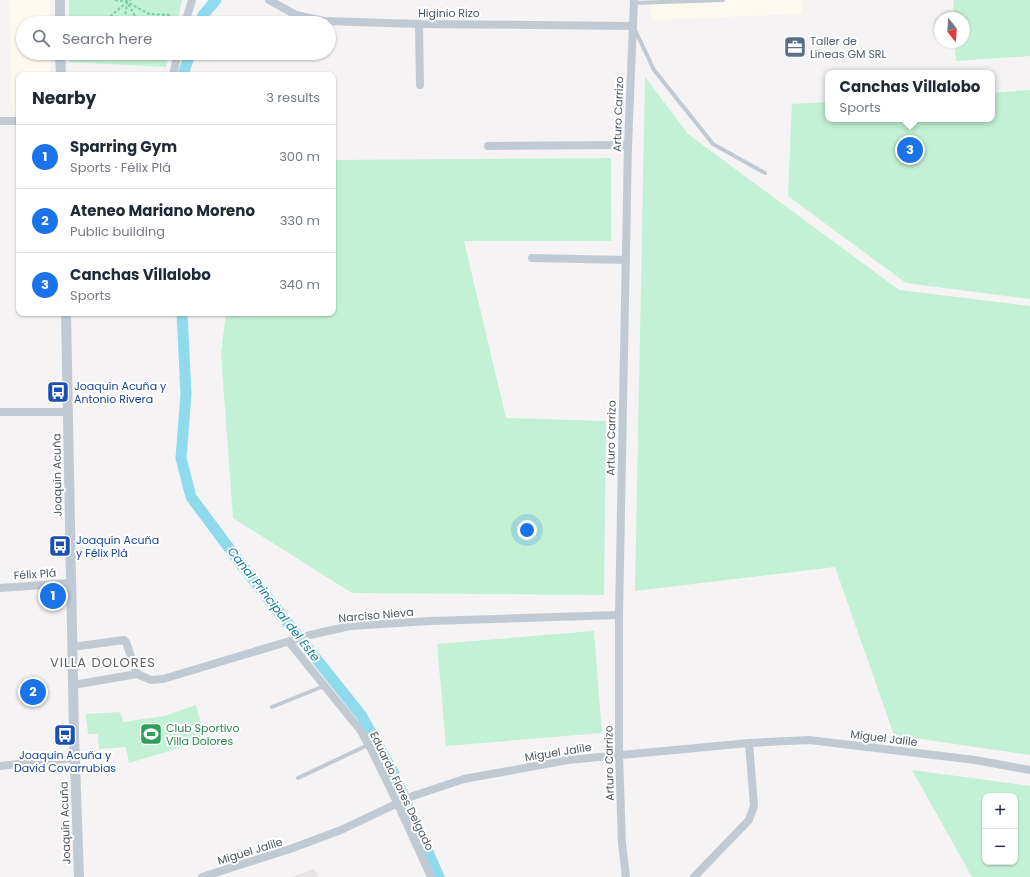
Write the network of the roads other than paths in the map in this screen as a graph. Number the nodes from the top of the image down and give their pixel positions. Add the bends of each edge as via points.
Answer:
1 (60, 0) edge
2 (192, 0) edge
3 (269, 0) edge
4 (723, 0) edge
5 (634, 1) edge
6 (662, 1) edge
7 (60, 16) edge
8 (187, 16) edge
9 (301, 16) edge
10 (336, 22) edge
11 (419, 24) junction
12 (633, 26) junction
13 (60, 60) edge
14 (177, 60) edge
15 (61, 72) edge
16 (174, 72) edge
17 (420, 85) dead end
18 (0, 121) edge
19 (16, 121) edge
20 (628, 145) junction
21 (488, 146) dead end
22 (765, 173) dead end
23 (532, 258) dead end
24 (626, 260) junction
25 (66, 316) edge
26 (0, 412) edge
27 (68, 412) junction
28 (71, 583) junction
29 (0, 588) edge
30 (619, 615) junction
31 (289, 642) junction
32 (72, 647) junction
33 (137, 674) junction
34 (73, 685) junction
35 (324, 686) junction
36 (272, 707) dead end
37 (749, 743) junction
38 (369, 744) junction
39 (619, 754) junction
40 (74, 758) junction
41 (0, 766) edge
42 (1030, 770) edge
43 (298, 778) dead end
44 (398, 802) junction
45 (79, 877) edge
46 (202, 877) edge
47 (431, 877) edge
48 (626, 877) edge
49 (694, 877) edge

1 - 7 street
2 - 8 street
3 - 9 street, Higinio Rizo
4 - 6 lane
5 - 6 lane
5 - 12 street, Arturo Carrizo
10 - 11 street, Higinio Rizo
11 - 12 street, Higinio Rizo
11 - 17 street
12 - 20 street, Arturo Carrizo
12 - 22 lane via 654,70 713,144
13 - 15 street
14 - 16 street
18 - 19 street
20 - 21 street
20 - 24 street, Arturo Carrizo
23 - 24 street
24 - 30 street, Arturo Carrizo
25 - 27 street, Joaquín Acuña
26 - 27 street
27 - 28 street, Joaquín Acuña
28 - 29 street, Félix Plá
28 - 32 street, Joaquín Acuña
30 - 31 street, Narciso Nieva via 350,626
30 - 39 street, Arturo Carrizo
31 - 33 street, Narciso Nieva via 163,679 151,680
31 - 35 street, Eduardo Flores Delgado
32 - 33 street via 124,640
32 - 34 street, Joaquín Acuña
33 - 34 street, Narciso Nieva
34 - 40 street, Joaquín Acuña
35 - 36 lane
35 - 38 street, Eduardo Flores Delgado
37 - 39 street, Miguel Jalile
37 - 42 street, Miguel Jalile via 808,740 975,760
37 - 49 street via 754,806 749,820
38 - 43 lane
38 - 44 street, Eduardo Flores Delgado
39 - 44 street, Miguel Jalile via 568,760 464,779
39 - 48 street, Arturo Carrizo via 622,843
40 - 41 street
40 - 45 street, Joaquín Acuña
44 - 46 street, Miguel Jalile via 341,830 305,844
44 - 47 street, Eduardo Flores Delgado

